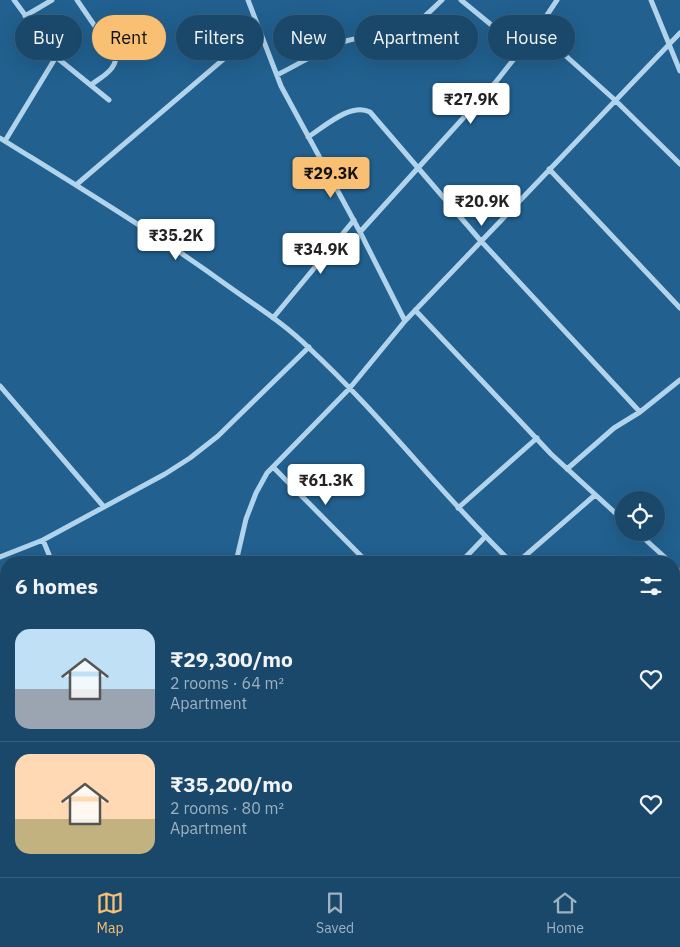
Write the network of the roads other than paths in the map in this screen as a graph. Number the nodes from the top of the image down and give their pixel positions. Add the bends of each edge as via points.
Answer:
1 (14, 0) edge
2 (52, 0) edge
3 (77, 0) edge
4 (248, 0) edge
5 (442, 0) edge
6 (461, 0) edge
7 (557, 0) edge
8 (651, 0) edge
9 (24, 15) edge
10 (27, 15) edge
11 (254, 15) edge
12 (547, 15) edge
13 (488, 22) edge
14 (680, 33) edge
15 (263, 39) edge
16 (669, 46) junction
17 (54, 60) edge
18 (60, 60) edge
19 (223, 60) edge
20 (513, 60) edge
21 (571, 60) edge
22 (680, 71) edge
23 (277, 74) junction
24 (91, 85) junction
25 (109, 100) dead end
26 (616, 100) junction
27 (308, 137) junction
28 (2, 139) edge
29 (680, 164) edge
30 (549, 169) junction
31 (418, 170) junction
32 (76, 185) junction
33 (354, 220) junction
34 (360, 232) junction
35 (480, 240) junction
36 (680, 308) edge
37 (415, 310) junction
38 (272, 318) junction
39 (405, 321) junction
40 (309, 348) junction
41 (680, 380) edge
42 (0, 386) edge
43 (349, 389) junction
44 (640, 412) junction
45 (537, 438) junction
46 (273, 466) junction
47 (567, 469) junction
48 (595, 495) junction
49 (104, 507) junction
50 (458, 508) junction
51 (615, 513) edge
52 (486, 537) junction
53 (43, 540) junction
54 (647, 541) edge
55 (3, 556) edge
56 (50, 556) edge
57 (237, 556) edge
58 (361, 556) edge
59 (467, 556) edge
60 (505, 556) edge
61 (525, 556) edge
62 (663, 556) edge

1 - 9 street
2 - 10 street
3 - 24 street via 116,57 111,70
4 - 11 street
5 - 23 street via 404,31 344,42
6 - 13 street
7 - 12 street
8 - 16 street
14 - 16 street
15 - 23 street
16 - 22 street
16 - 26 street
17 - 28 street
18 - 24 street
19 - 32 street
20 - 31 street
21 - 26 street
23 - 27 street
24 - 25 street
26 - 29 street
26 - 30 street
27 - 31 street via 349,112 364,109 370,112
27 - 33 street
28 - 32 street
30 - 35 street
30 - 36 street
31 - 34 street
31 - 35 street
32 - 38 street via 172,246
33 - 34 street
33 - 38 street
34 - 39 street
35 - 37 street
35 - 44 street
37 - 39 street
37 - 45 street
38 - 40 street
39 - 43 street
40 - 43 street
40 - 49 street via 218,436 165,474
41 - 44 street
42 - 49 street
43 - 46 street
43 - 50 street
44 - 47 street via 614,428
45 - 47 street
45 - 50 street
46 - 57 street via 256,493
46 - 58 street
47 - 48 street
48 - 51 street
48 - 61 street
49 - 53 street
50 - 52 street
52 - 59 street
52 - 60 street
53 - 55 street
53 - 56 street
54 - 62 street

